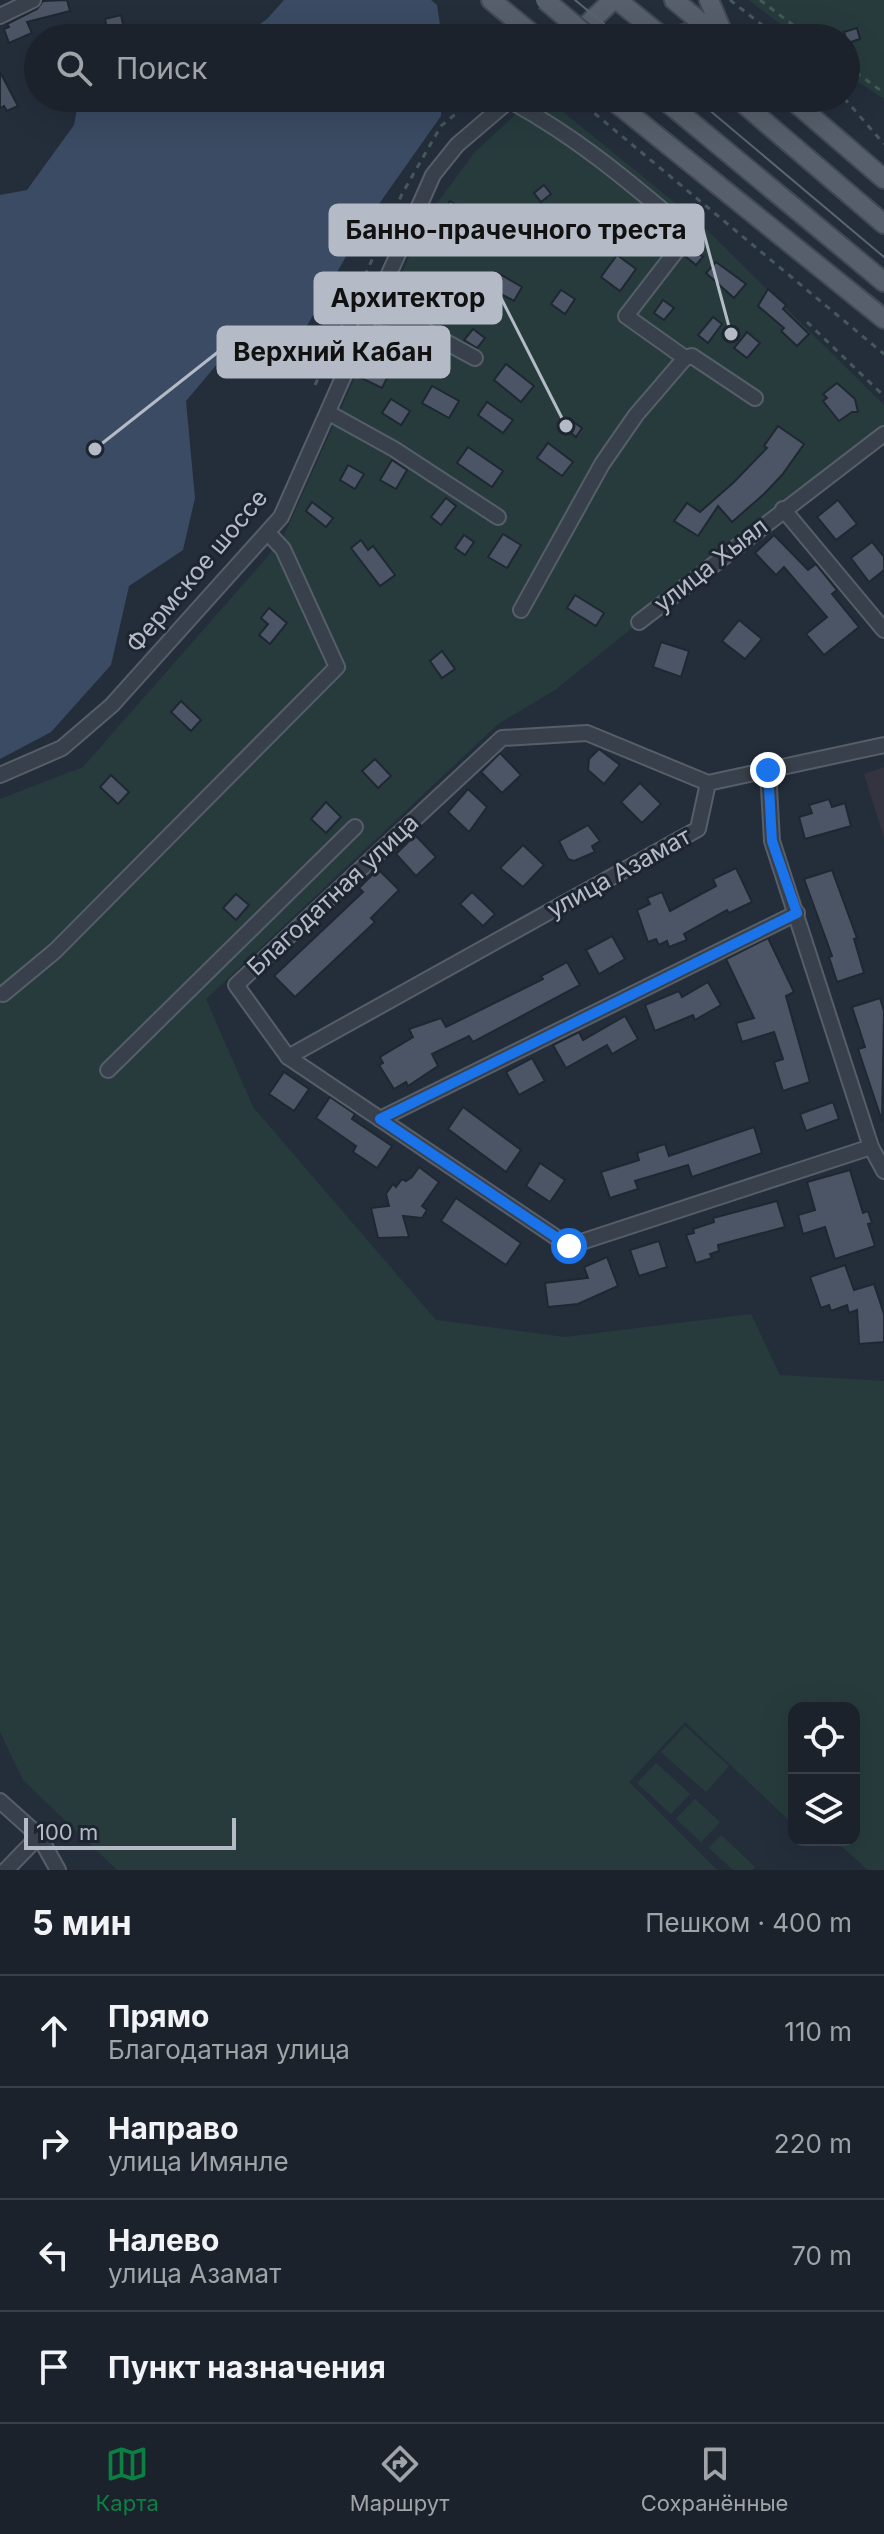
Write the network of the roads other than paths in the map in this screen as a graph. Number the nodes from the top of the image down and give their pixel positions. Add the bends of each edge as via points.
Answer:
1 (33, 0) edge
2 (491, 0) edge
3 (545, 0) edge
4 (615, 0) edge
5 (674, 0) edge
6 (709, 0) edge
7 (0, 16) edge
8 (520, 24) edge
9 (573, 24) edge
10 (588, 24) edge
11 (648, 24) edge
12 (704, 24) edge
13 (717, 24) edge
14 (495, 112) edge
15 (532, 112) edge
16 (628, 112) edge
17 (640, 112) edge
18 (678, 112) edge
19 (753, 112) edge
20 (806, 112) edge
21 (657, 135) junction
22 (884, 179) edge
23 (884, 224) edge
24 (884, 282) edge
25 (369, 315) junction
26 (884, 319) edge
27 (475, 358) dead end
28 (685, 358) junction
29 (755, 398) dead end
30 (329, 413) junction
31 (884, 434) edge
32 (783, 509) junction
33 (498, 517) dead end
34 (268, 533) junction
35 (521, 610) dead end
36 (639, 622) dead end
37 (884, 630) edge
38 (884, 745) edge
39 (768, 770) junction
40 (0, 775) edge
41 (708, 783) junction
42 (355, 827) dead end
43 (797, 913) junction
44 (219, 965) junction
45 (236, 985) junction
46 (3, 994) dead end
47 (288, 1057) junction
48 (108, 1070) dead end
49 (380, 1119) junction
50 (871, 1147) junction
51 (884, 1171) edge
52 (0, 1801) edge
53 (39, 1836) junction
54 (6, 1870) edge
55 (58, 1870) edge

1 - 7 street
2 - 8 main road
3 - 9 main road, bridge
4 - 10 main road
4 - 11 main road
5 - 12 main road
6 - 13 main road
14 - 25 street, Фермское шоссе via 433,175
15 - 28 street via 565,131 690,233 626,316
16 - 21 main road
17 - 21 main road
18 - 24 main road
19 - 23 main road
20 - 22 main road
21 - 26 main road
25 - 27 street via 411,323
25 - 30 street, Фермское шоссе
28 - 29 street via 692,356
28 - 35 street via 602,464
30 - 33 street
30 - 34 street, Фермское шоссе via 281,517
31 - 32 street, улица Хыял
32 - 36 street, улица Хыял
32 - 37 street, улица Хыял
34 - 40 street, Фермское шоссе via 112,705 62,748
34 - 46 street via 283,549 337,667 55,951
38 - 39 street
39 - 41 street
39 - 43 street via 772,841
41 - 45 street, Благодатная улица via 587,733 502,738
41 - 47 street, улица Азамат via 698,829
42 - 44 street
43 - 49 street
43 - 50 street
44 - 45 street
44 - 48 street
45 - 47 street, Благодатная улица
47 - 49 street, Благодатная улица
49 - 50 street, Благодатная улица via 569,1246
50 - 51 street
52 - 53 street
53 - 54 street
53 - 55 street

